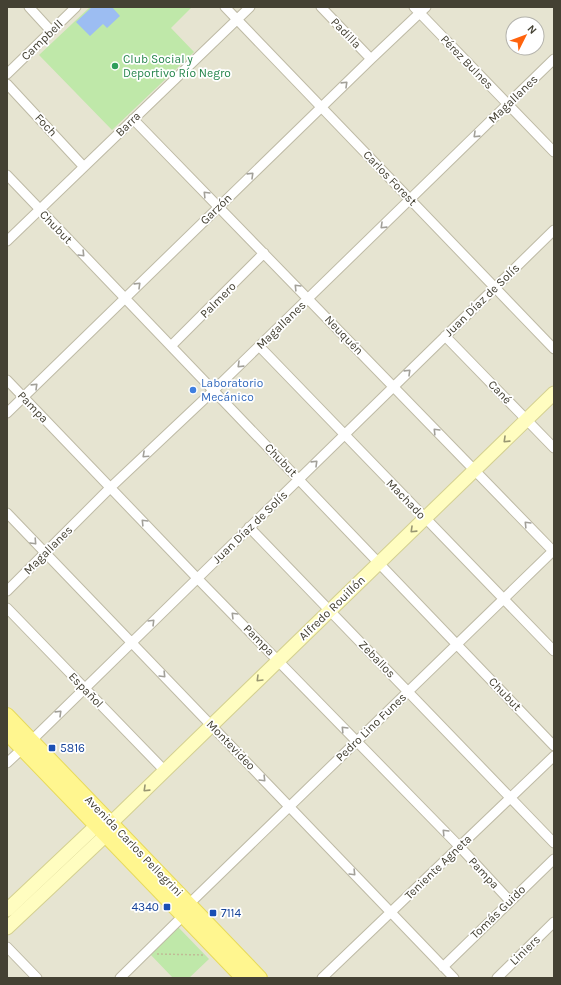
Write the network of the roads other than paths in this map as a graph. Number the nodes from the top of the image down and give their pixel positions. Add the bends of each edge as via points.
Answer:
1 (29, 7) edge
2 (76, 7) edge
3 (225, 7) edge
4 (250, 7) edge
5 (321, 7) edge
6 (420, 9) edge
7 (237, 19) junction
8 (51, 31) junction
9 (371, 59) junction
10 (554, 59) edge
11 (7, 74) edge
12 (7, 84) edge
13 (508, 104) junction
14 (321, 107) junction
15 (133, 119) junction
16 (554, 152) edge
17 (84, 167) junction
18 (7, 175) edge
19 (410, 199) junction
20 (219, 207) junction
21 (40, 209) junction
22 (554, 230) edge
23 (7, 241) edge
24 (264, 254) junction
25 (495, 287) junction
26 (125, 298) junction
27 (308, 299) junction
28 (445, 336) junction
29 (171, 346) junction
30 (259, 346) junction
31 (554, 349) edge
32 (7, 380) edge
33 (393, 387) junction
34 (214, 390) junction
35 (554, 393) edge
36 (23, 397) junction
37 (7, 413) edge
38 (526, 420) junction
39 (344, 434) junction
40 (554, 448) edge
41 (474, 470) junction
42 (299, 479) junction
43 (111, 487) junction
44 (7, 513) edge
45 (425, 518) junction
46 (249, 527) junction
47 (554, 551) edge
48 (44, 553) junction
49 (379, 563) junction
50 (197, 578) junction
51 (7, 591) edge
52 (504, 599) junction
53 (7, 608) edge
54 (330, 611) junction
55 (132, 642) junction
56 (457, 644) junction
57 (554, 651) edge
58 (278, 660) junction
59 (85, 688) junction
60 (408, 692) junction
61 (7, 715) edge
62 (212, 725) junction
63 (7, 733) edge
64 (356, 741) junction
65 (27, 744) junction
66 (554, 746) edge
67 (554, 756) edge
68 (7, 763) edge
69 (164, 771) junction
70 (510, 798) junction
71 (290, 806) junction
72 (104, 828) junction
73 (554, 843) edge
74 (459, 846) junction
75 (554, 858) edge
76 (510, 901) junction
77 (7, 910) edge
78 (186, 910) junction
79 (391, 912) junction
80 (554, 922) edge
81 (7, 928) edge
82 (7, 947) edge
83 (443, 966) junction
84 (37, 978) edge
85 (120, 978) edge
86 (242, 978) edge
87 (260, 978) edge
88 (322, 978) edge
89 (454, 978) edge
90 (497, 978) edge

1 - 8 street
2 - 8 street, Campbell
3 - 7 street, Carlos Forest
4 - 7 street, Barra
5 - 9 street, Padilla
6 - 9 street, Garzón
6 - 13 street, Pérez Bulnes
7 - 14 street, Carlos Forest
7 - 15 street, Barra
8 - 11 street, Campbell
14 -> 9 street, Garzón
10 - 13 street, Magallanes
12 - 17 street, Foch
13 - 16 street, Pérez Bulnes
13 -> 19 street, Magallanes
14 - 19 street, Carlos Forest
20 -> 14 street, Garzón
15 - 17 street, Barra
20 -> 15 street, Neuquén
17 - 21 street, Barra
18 - 21 street, Chubut
19 - 25 street, Carlos Forest
19 -> 27 street, Magallanes
20 - 24 street, Neuquén
26 -> 20 street, Garzón
21 - 23 street, Barra
21 -> 26 street, Chubut
22 - 25 street, Juan Díaz de Solís
27 -> 24 street, Neuquén
24 - 29 street, Palmero
25 - 28 street, Juan Díaz de Solís
25 - 31 street, Carlos Forest
26 - 29 street, Chubut
36 -> 26 street, Garzón
27 - 30 street, Magallanes
27 - 33 street, Neuquén
33 -> 28 street, Juan Díaz de Solís
28 - 38 street, Cané
29 - 34 street, Chubut
30 -> 34 street, Magallanes
30 - 39 street, Machado
32 - 36 street, Pampa
33 - 39 street, Juan Díaz de Solís
41 -> 33 street, Neuquén
34 - 42 street, Chubut
34 -> 43 street, Magallanes
35 - 38 street, Alfredo Rouillón
36 - 37 street, Garzón
36 - 43 street, Pampa
38 - 40 street, Cané
38 -> 41 street, Alfredo Rouillón
42 -> 39 street, Juan Díaz de Solís
39 - 45 street, Machado
41 - 45 street, Alfredo Rouillón
47 -> 41 street, Neuquén
42 - 46 street, Juan Díaz de Solís
42 - 49 street, Chubut
43 - 48 street, Magallanes
50 -> 43 street, Pampa
44 -> 48 street, Montevideo
45 -> 49 street, Alfredo Rouillón
45 - 52 street, Machado
46 - 50 street, Juan Díaz de Solís
46 - 54 street, Zeballos
47 - 52 street, Pedro Lino Funes
48 - 51 street, Magallanes
48 - 55 street, Montevideo
49 - 54 street, Alfredo Rouillón
49 - 56 street, Chubut
55 -> 50 street, Juan Díaz de Solís
58 -> 50 street, Pampa
52 - 56 street, Pedro Lino Funes
52 - 57 street, Machado
53 - 59 street, Español
54 - 58 street, Alfredo Rouillón
54 - 60 street, Zeballos
55 - 59 street, Juan Díaz de Solís
55 -> 62 street, Montevideo
56 - 60 street, Pedro Lino Funes
56 - 66 street, Chubut
58 -> 62 street, Alfredo Rouillón
64 -> 58 street, Pampa
65 -> 59 street, Juan Díaz de Solís
59 - 69 street, Español
60 - 64 street, Pedro Lino Funes
60 - 70 street, Zeballos
61 - 65 main road, Avenida Carlos Pellegrini
62 - 69 street, Alfredo Rouillón
62 -> 71 street, Montevideo
63 - 65 main road, Avenida Carlos Pellegrini
64 - 71 street, Pedro Lino Funes
74 -> 64 street, Pampa
65 - 68 street, Juan Díaz de Solís
65 - 72 main road, Avenida Carlos Pellegrini
67 - 70 street, Teniente Agneta
69 -> 72 street, Alfredo Rouillón
70 - 73 street, Zeballos
70 - 74 street, Teniente Agneta
71 - 78 street, Pedro Lino Funes
71 -> 79 street, Montevideo
72 - 77 street
72 - 78 main road, Avenida Carlos Pellegrini
72 - 81 street
74 - 76 street, Pampa
74 - 79 street, Teniente Agneta
75 - 76 street, Tomás Guido
76 - 83 street, Tomás Guido
78 - 85 street, Pedro Lino Funes
78 - 86 main road, Avenida Carlos Pellegrini via 217,952
78 - 87 main road, Avenida Carlos Pellegrini
79 - 83 street, Montevideo
79 - 88 street, Teniente Agneta
80 - 90 street, Liniers
82 - 84 street
83 - 89 street, Montevideo

